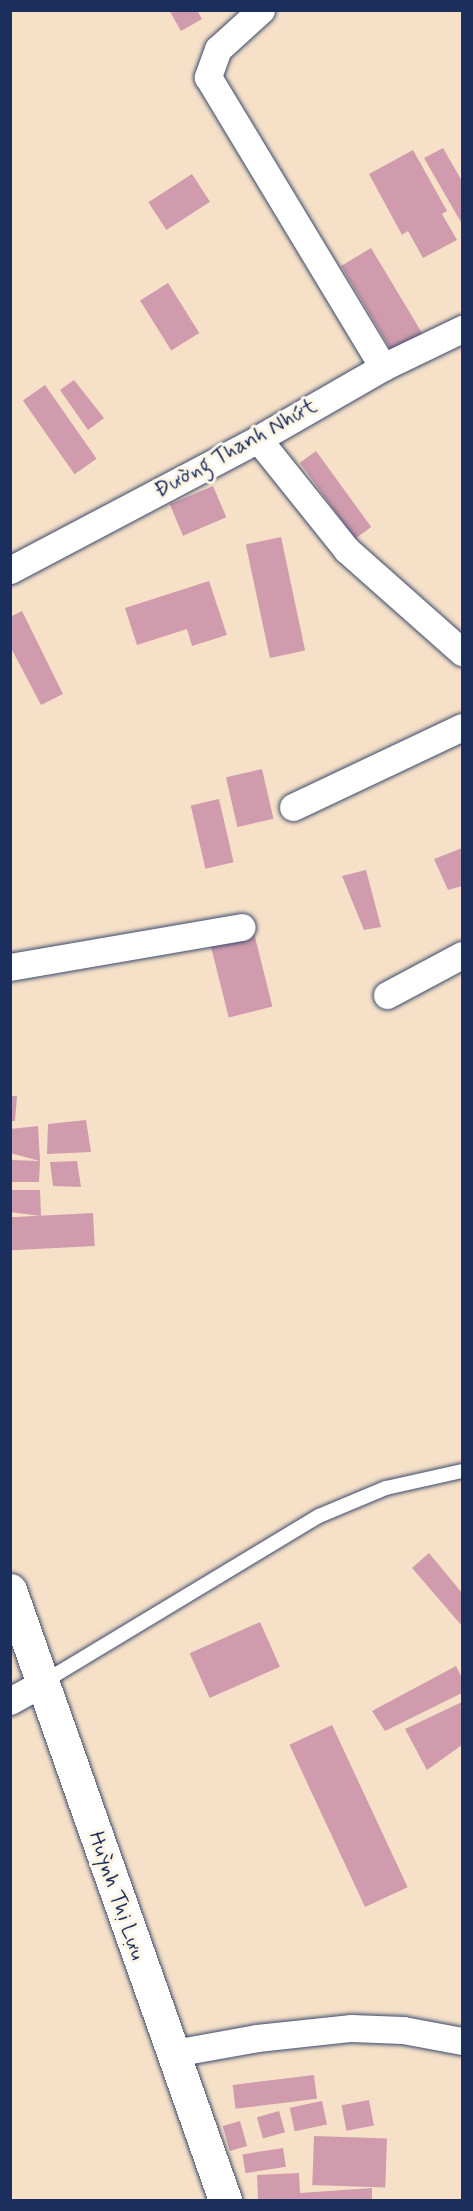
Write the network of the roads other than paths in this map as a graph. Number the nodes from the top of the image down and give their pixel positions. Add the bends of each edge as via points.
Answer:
1 (261, 10) edge
2 (462, 329) edge
3 (383, 367) junction
4 (258, 439) junction
5 (10, 570) edge
6 (462, 652) edge
7 (462, 727) edge
8 (293, 807) dead end
9 (242, 927) dead end
10 (462, 955) edge
11 (10, 967) edge
12 (387, 995) dead end
13 (462, 1471) edge
14 (10, 1590) edge
15 (42, 1683) junction
16 (10, 1701) edge
17 (462, 2041) edge
18 (174, 2053) junction
19 (225, 2200) edge

1 - 3 street via 218,49 208,77
2 - 3 street, Đường Thanh Nhứt
3 - 4 street, Đường Thanh Nhứt
4 - 5 street, Đường Thanh Nhứt
4 - 6 street via 347,550
7 - 8 street
9 - 11 street
10 - 12 street
13 - 15 lane via 386,1488 319,1516
14 - 15 street, Huỳnh Thị Lựu
15 - 16 street
15 - 18 street, Huỳnh Thị Lựu
17 - 18 street via 403,2030 351,2028 256,2038
18 - 19 street, Huỳnh Thị Lựu

